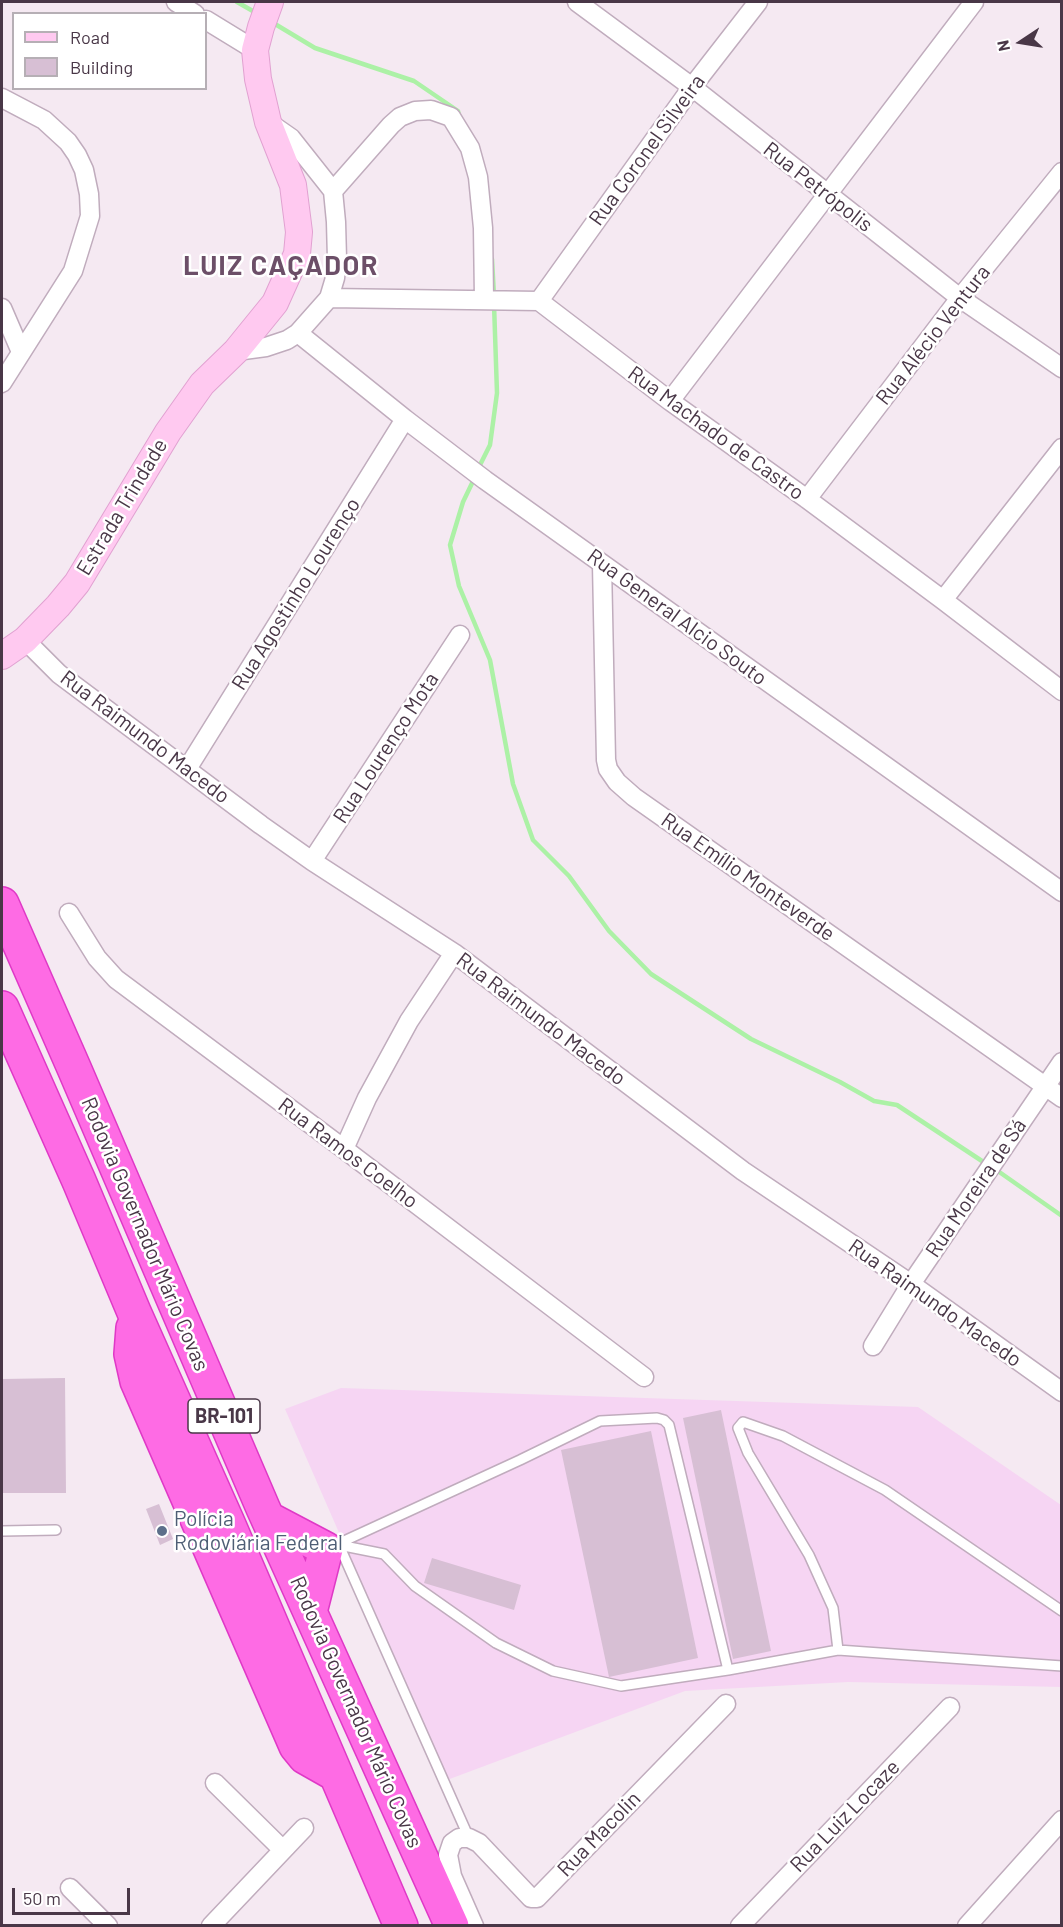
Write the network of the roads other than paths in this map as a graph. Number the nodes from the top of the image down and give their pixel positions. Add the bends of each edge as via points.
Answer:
1 (176, 2) edge
2 (577, 2) edge
3 (758, 2) edge
4 (974, 2) edge
5 (192, 12) edge
6 (207, 20) edge
7 (263, 22) edge
8 (692, 87) junction
9 (2, 98) edge
10 (268, 122) junction
11 (1062, 172) edge
12 (333, 191) junction
13 (828, 195) junction
14 (329, 298) junction
15 (960, 298) junction
16 (492, 299) junction
17 (540, 301) junction
18 (2, 308) edge
19 (298, 333) junction
20 (236, 351) junction
21 (21, 352) junction
22 (1062, 368) edge
23 (2, 383) edge
24 (670, 401) junction
25 (405, 419) junction
26 (1062, 448) edge
27 (807, 499) junction
28 (602, 564) junction
29 (943, 600) junction
30 (460, 635) dead end
31 (25, 640) junction
32 (2, 656) edge
33 (1062, 690) edge
34 (187, 770) junction
35 (312, 861) junction
36 (1062, 892) edge
37 (2, 904) edge
38 (69, 913) dead end
39 (454, 953) junction
40 (2, 1008) edge
41 (1062, 1062) edge
42 (1046, 1086) junction
43 (1062, 1098) edge
44 (344, 1149) junction
45 (911, 1284) junction
46 (873, 1346) dead end
47 (644, 1377) dead end
48 (1062, 1392) edge
49 (269, 1519) junction
50 (57, 1530) dead end
51 (2, 1531) edge
52 (332, 1547) junction
53 (1062, 1611) edge
54 (310, 1612) junction
55 (838, 1650) junction
56 (1062, 1666) edge
57 (728, 1670) junction
58 (726, 1704) dead end
59 (950, 1707) dead end
60 (215, 1783) dead end
61 (1062, 1820) edge
62 (304, 1828) dead end
63 (469, 1838) junction
64 (283, 1850) junction
65 (70, 1888) dead end
66 (108, 1926) edge
67 (212, 1926) edge
68 (401, 1926) edge
69 (452, 1926) edge
70 (474, 1926) edge
71 (740, 1926) edge
72 (967, 1926) edge

1 - 5 street
2 - 8 street, Rua Petrópolis
3 - 8 street, Rua Coronel Silveira
4 - 13 street
6 - 7 street
7 - 10 street, Estrada Trindade via 258,79
8 - 13 street, Rua Petrópolis
8 - 17 street, Rua Coronel Silveira
9 - 21 street via 44,120 68,142 84,170 89,194 90,216 73,271
10 - 12 street via 291,138
10 - 20 street, Estrada Trindade via 293,185 299,232 297,254 274,303
11 - 15 street, Rua Alécio Ventura
12 - 14 street via 337,259
12 - 16 street via 400,117 431,110 451,117 470,148 478,177
13 - 15 street, Rua Petrópolis
13 - 24 street
14 - 16 street
14 - 19 street
15 - 22 street, Rua Petrópolis
15 - 27 street, Rua Alécio Ventura
16 - 17 street
17 - 24 street, Rua Machado de Castro
18 - 21 street
19 - 20 street via 266,347
19 - 25 street, Rua General Alcio Souto
20 - 31 street, Estrada Trindade via 212,371 168,432 77,583
21 - 23 street
24 - 27 street, Rua Machado de Castro
25 - 28 street, Rua General Alcio Souto
25 - 34 street, Rua Agostinho Lourenço
26 - 29 street
27 - 29 street, Rua Machado de Castro
28 - 36 street, Rua General Alcio Souto
28 - 42 street, Rua Emílio Monteverde via 606,760 617,782
29 - 33 street, Rua Machado de Castro
30 - 35 street, Rua Lourenço Mota
31 - 32 street, Estrada Trindade
31 - 34 street, Rua Raimundo Macedo via 59,674
34 - 35 street, Rua Raimundo Macedo
35 - 39 street, Rua Raimundo Macedo
37 - 49 highway, Rodovia Governador Mário Covas / BR-101
38 - 44 street, Rua Ramos Coelho via 97,958 116,979
39 - 44 street via 409,1021
39 - 45 street, Rua Raimundo Macedo via 743,1171
40 - 68 highway, Rodovia Governador Mário Covas / BR-101
41 - 42 street, Rua Moreira de Sá
42 - 43 street, Rua Emílio Monteverde
42 - 45 street, Rua Moreira de Sá
44 - 47 street, Rua Ramos Coelho
45 - 46 street, Rua Moreira de Sá
45 - 48 street, Rua Raimundo Macedo
49 - 52 highway
49 - 54 highway, Rodovia Governador Mário Covas / BR-101
50 - 51 lane
52 - 54 highway
52 - 57 lane via 384,1554 415,1586 496,1643 553,1671 621,1686
52 - 57 lane via 600,1421 664,1420 669,1425
52 - 63 lane, Rua Macolin
53 - 55 lane via 885,1490 783,1436 743,1422 738,1428 748,1454 809,1555 833,1608
54 - 69 highway, Rodovia Governador Mário Covas / BR-101
55 - 56 lane
55 - 57 lane
58 - 63 street, Rua Macolin via 537,1898 531,1898 479,1843
59 - 71 street, Rua Luiz Locaze
60 - 64 street
61 - 72 street
62 - 64 street
63 - 70 street via 452,1843 448,1856 452,1876
64 - 67 street
65 - 66 street

